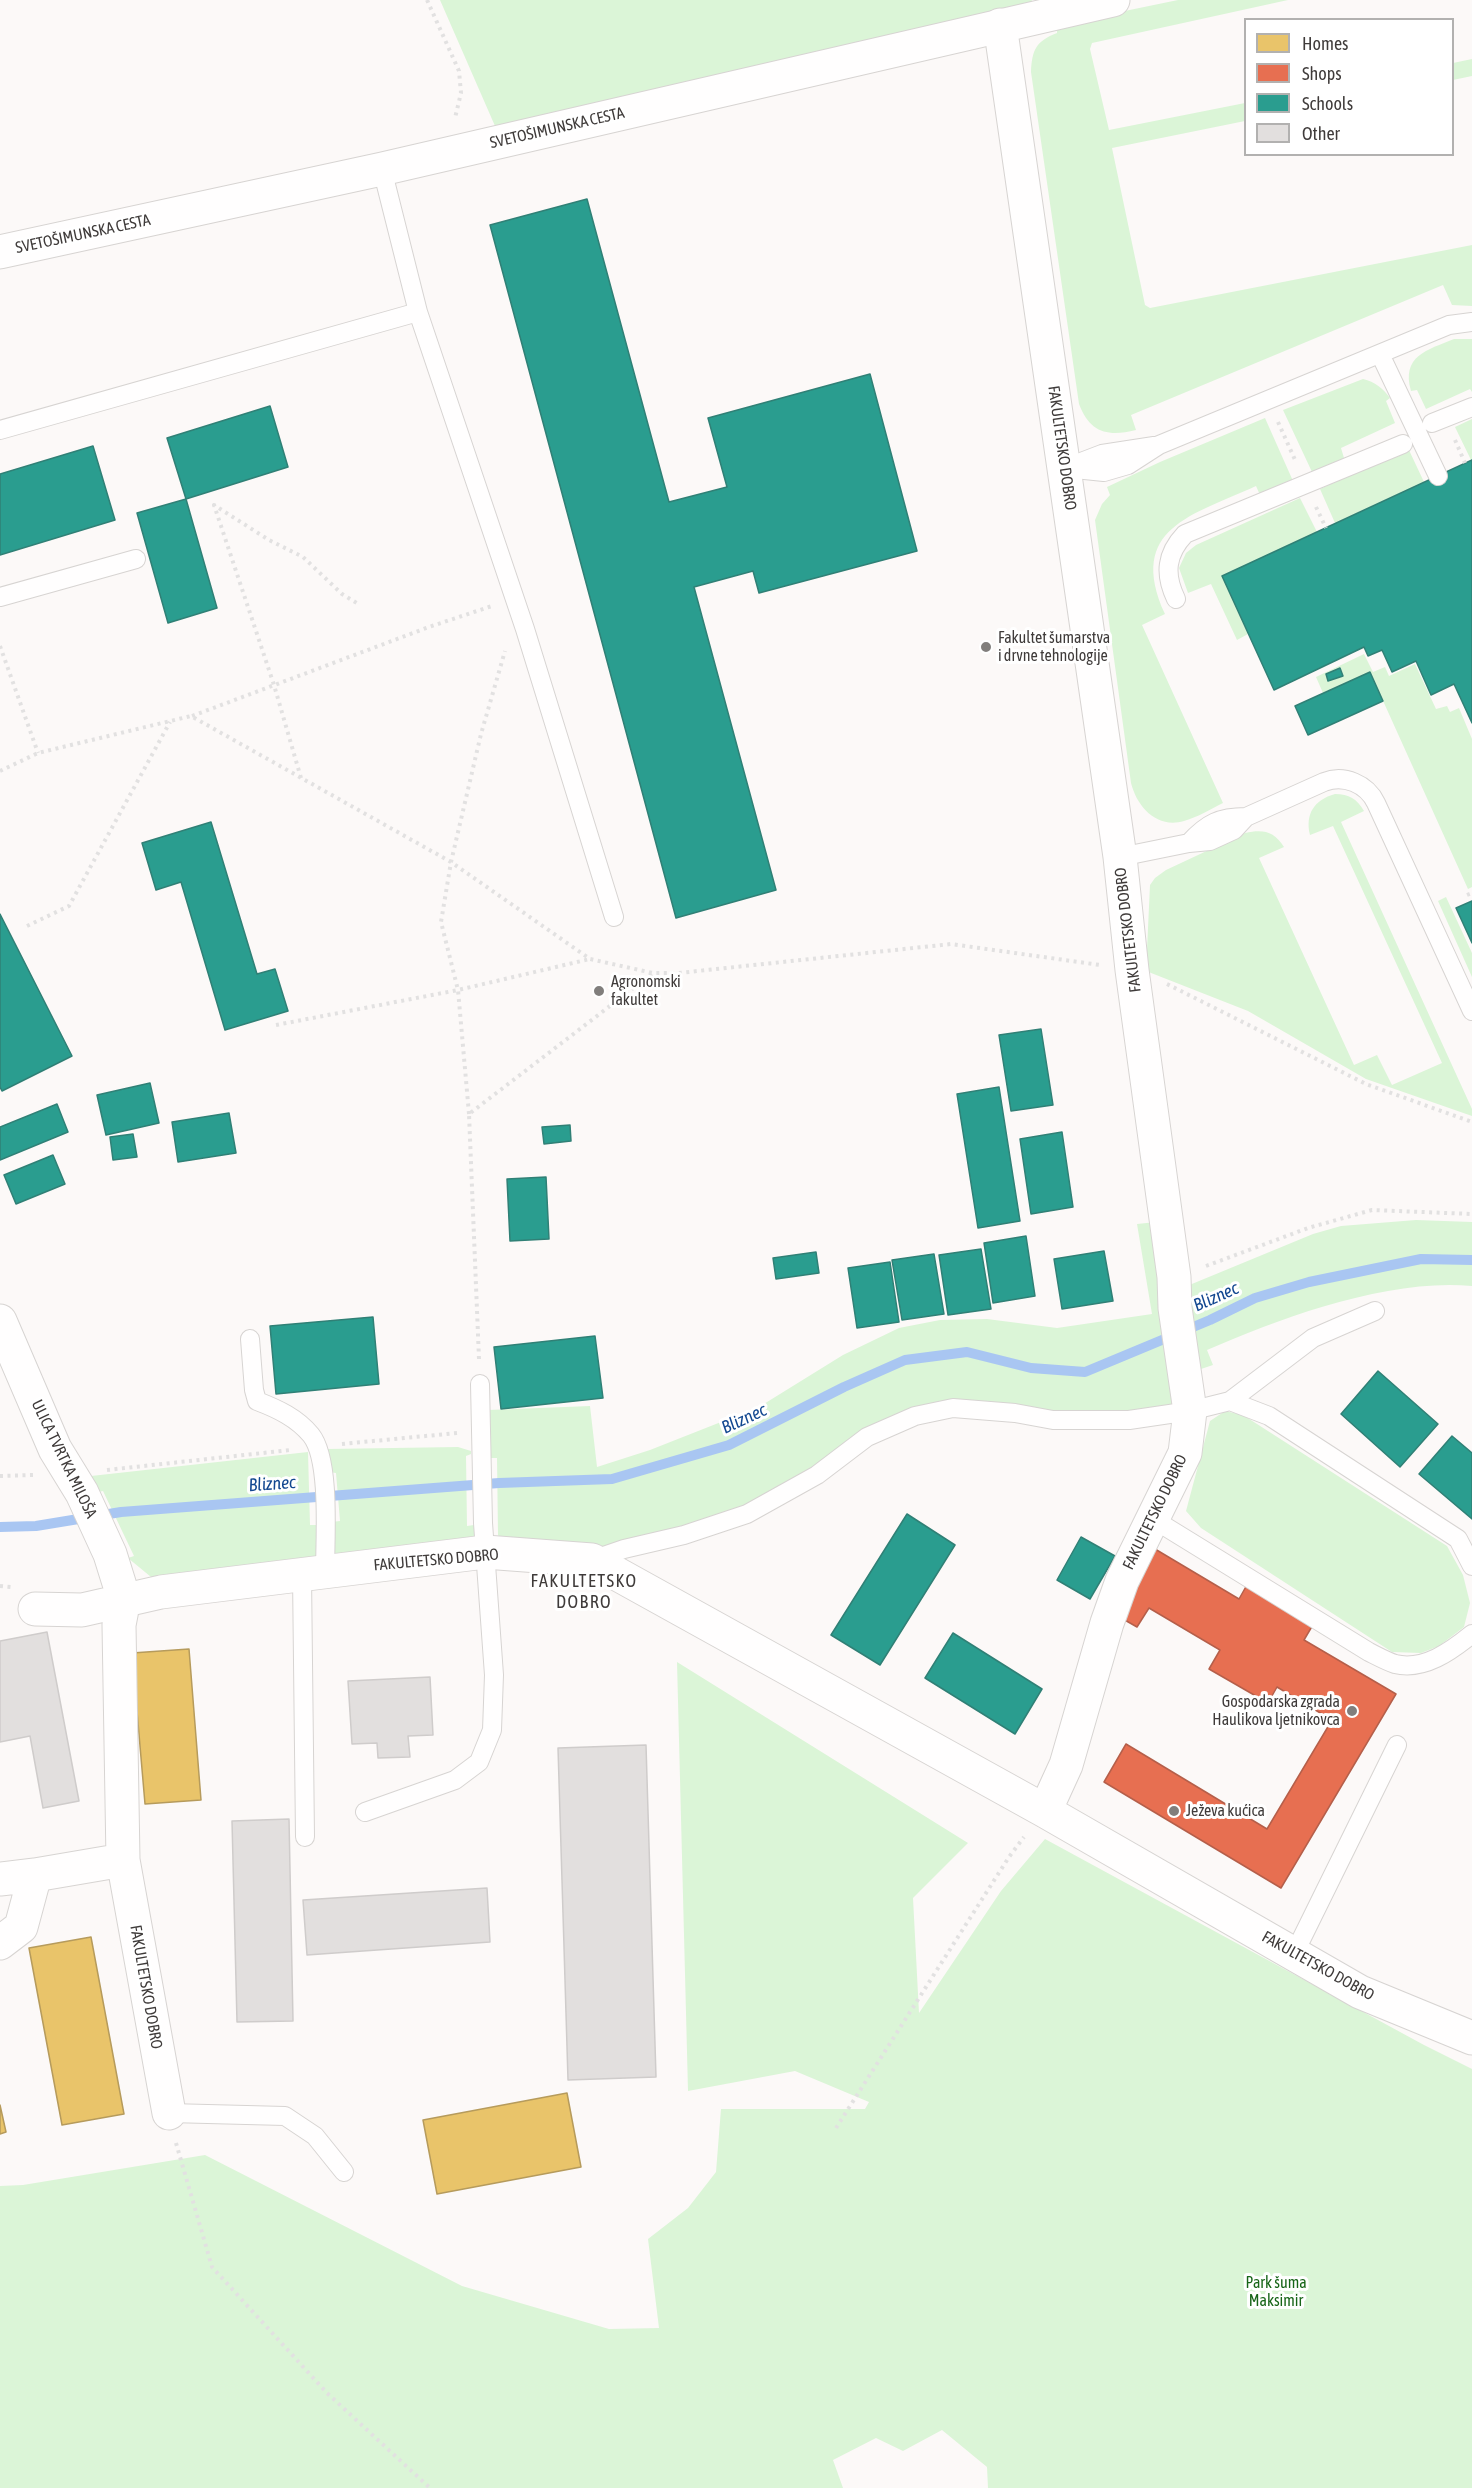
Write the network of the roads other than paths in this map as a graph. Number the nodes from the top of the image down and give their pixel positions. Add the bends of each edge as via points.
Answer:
1 (1113, 0) edge
2 (1000, 25) junction
3 (382, 169) junction
4 (0, 252) edge
5 (418, 312) junction
6 (1472, 322) edge
7 (1380, 354) junction
8 (1472, 407) edge
9 (1432, 423) dead end
10 (0, 430) edge
11 (1403, 444) dead end
12 (1065, 468) junction
13 (1438, 476) dead end
14 (136, 559) dead end
15 (0, 597) edge
16 (1176, 599) dead end
17 (1120, 857) junction
18 (614, 917) dead end
19 (1472, 1011) edge
20 (1375, 1311) dead end
21 (0, 1321) edge
22 (250, 1339) dead end
23 (480, 1384) road end
24 (1230, 1401) junction
25 (1190, 1411) junction
26 (1153, 1519) junction
27 (484, 1538) junction
28 (592, 1560) junction
29 (1472, 1566) edge
30 (313, 1573) junction
31 (124, 1599) junction
32 (34, 1609) dead end
33 (1472, 1634) edge
34 (1397, 1745) dead end
35 (1045, 1811) junction
36 (365, 1812) dead end
37 (304, 1838) dead end
38 (123, 1860) junction
39 (35, 1875) junction
40 (0, 1879) edge
41 (0, 1943) edge
42 (1294, 1954) junction
43 (1472, 2038) edge
44 (169, 2113) joint
45 (344, 2172) dead end

1 - 2 street, SVETOŠIMUNSKA CESTA
2 - 3 street, SVETOŠIMUNSKA CESTA
2 - 12 street, FAKULTETSKO DOBRO
3 - 4 street, SVETOŠIMUNSKA CESTA
3 - 5 lane
5 - 10 lane
5 - 18 lane via 515,598
6 - 7 lane via 1449,325
7 - 12 lane via 1159,445 1128,465 1104,472
7 - 13 lane
8 - 9 lane
11 - 16 lane via 1185,534 1170,554 1168,575
12 - 17 street, FAKULTETSKO DOBRO
14 - 15 lane
17 - 19 lane via 1210,841 1234,830 1246,817 1333,778 1354,782 1367,790 1376,803
17 - 25 street, FAKULTETSKO DOBRO
20 - 24 lane via 1313,1338
21 - 31 street, ULICA TVRTKA MILOŠA via 55,1449 110,1554
22 - 30 lane via 258,1401 285,1412 312,1436 317,1447 324,1474 326,1521
23 - 27 lane
24 - 25 lane
24 - 29 lane via 1269,1416 1458,1539
25 - 26 street, FAKULTETSKO DOBRO via 1185,1452
25 - 28 lane via 1129,1420 1053,1420 953,1408 915,1416 867,1437 817,1475 747,1515
26 - 33 lane via 1369,1652 1396,1664 1424,1663 1451,1651
26 - 35 street, FAKULTETSKO DOBRO via 1122,1581 1066,1765
27 - 28 street, FAKULTETSKO DOBRO
27 - 30 street, FAKULTETSKO DOBRO
27 - 36 lane via 494,1675 492,1730 479,1762 455,1780
28 - 35 street, FAKULTETSKO DOBRO
30 - 31 street, FAKULTETSKO DOBRO
30 - 37 lane
31 - 32 street, FAKULTETSKO DOBRO via 82,1610
31 - 38 street, FAKULTETSKO DOBRO via 119,1626
34 - 42 lane
35 - 42 street, FAKULTETSKO DOBRO
38 - 39 street
38 - 44 street, FAKULTETSKO DOBRO
39 - 40 street
39 - 41 street via 21,1927
42 - 43 street, FAKULTETSKO DOBRO via 1360,1992
44 - 45 lane via 285,2116 315,2136

